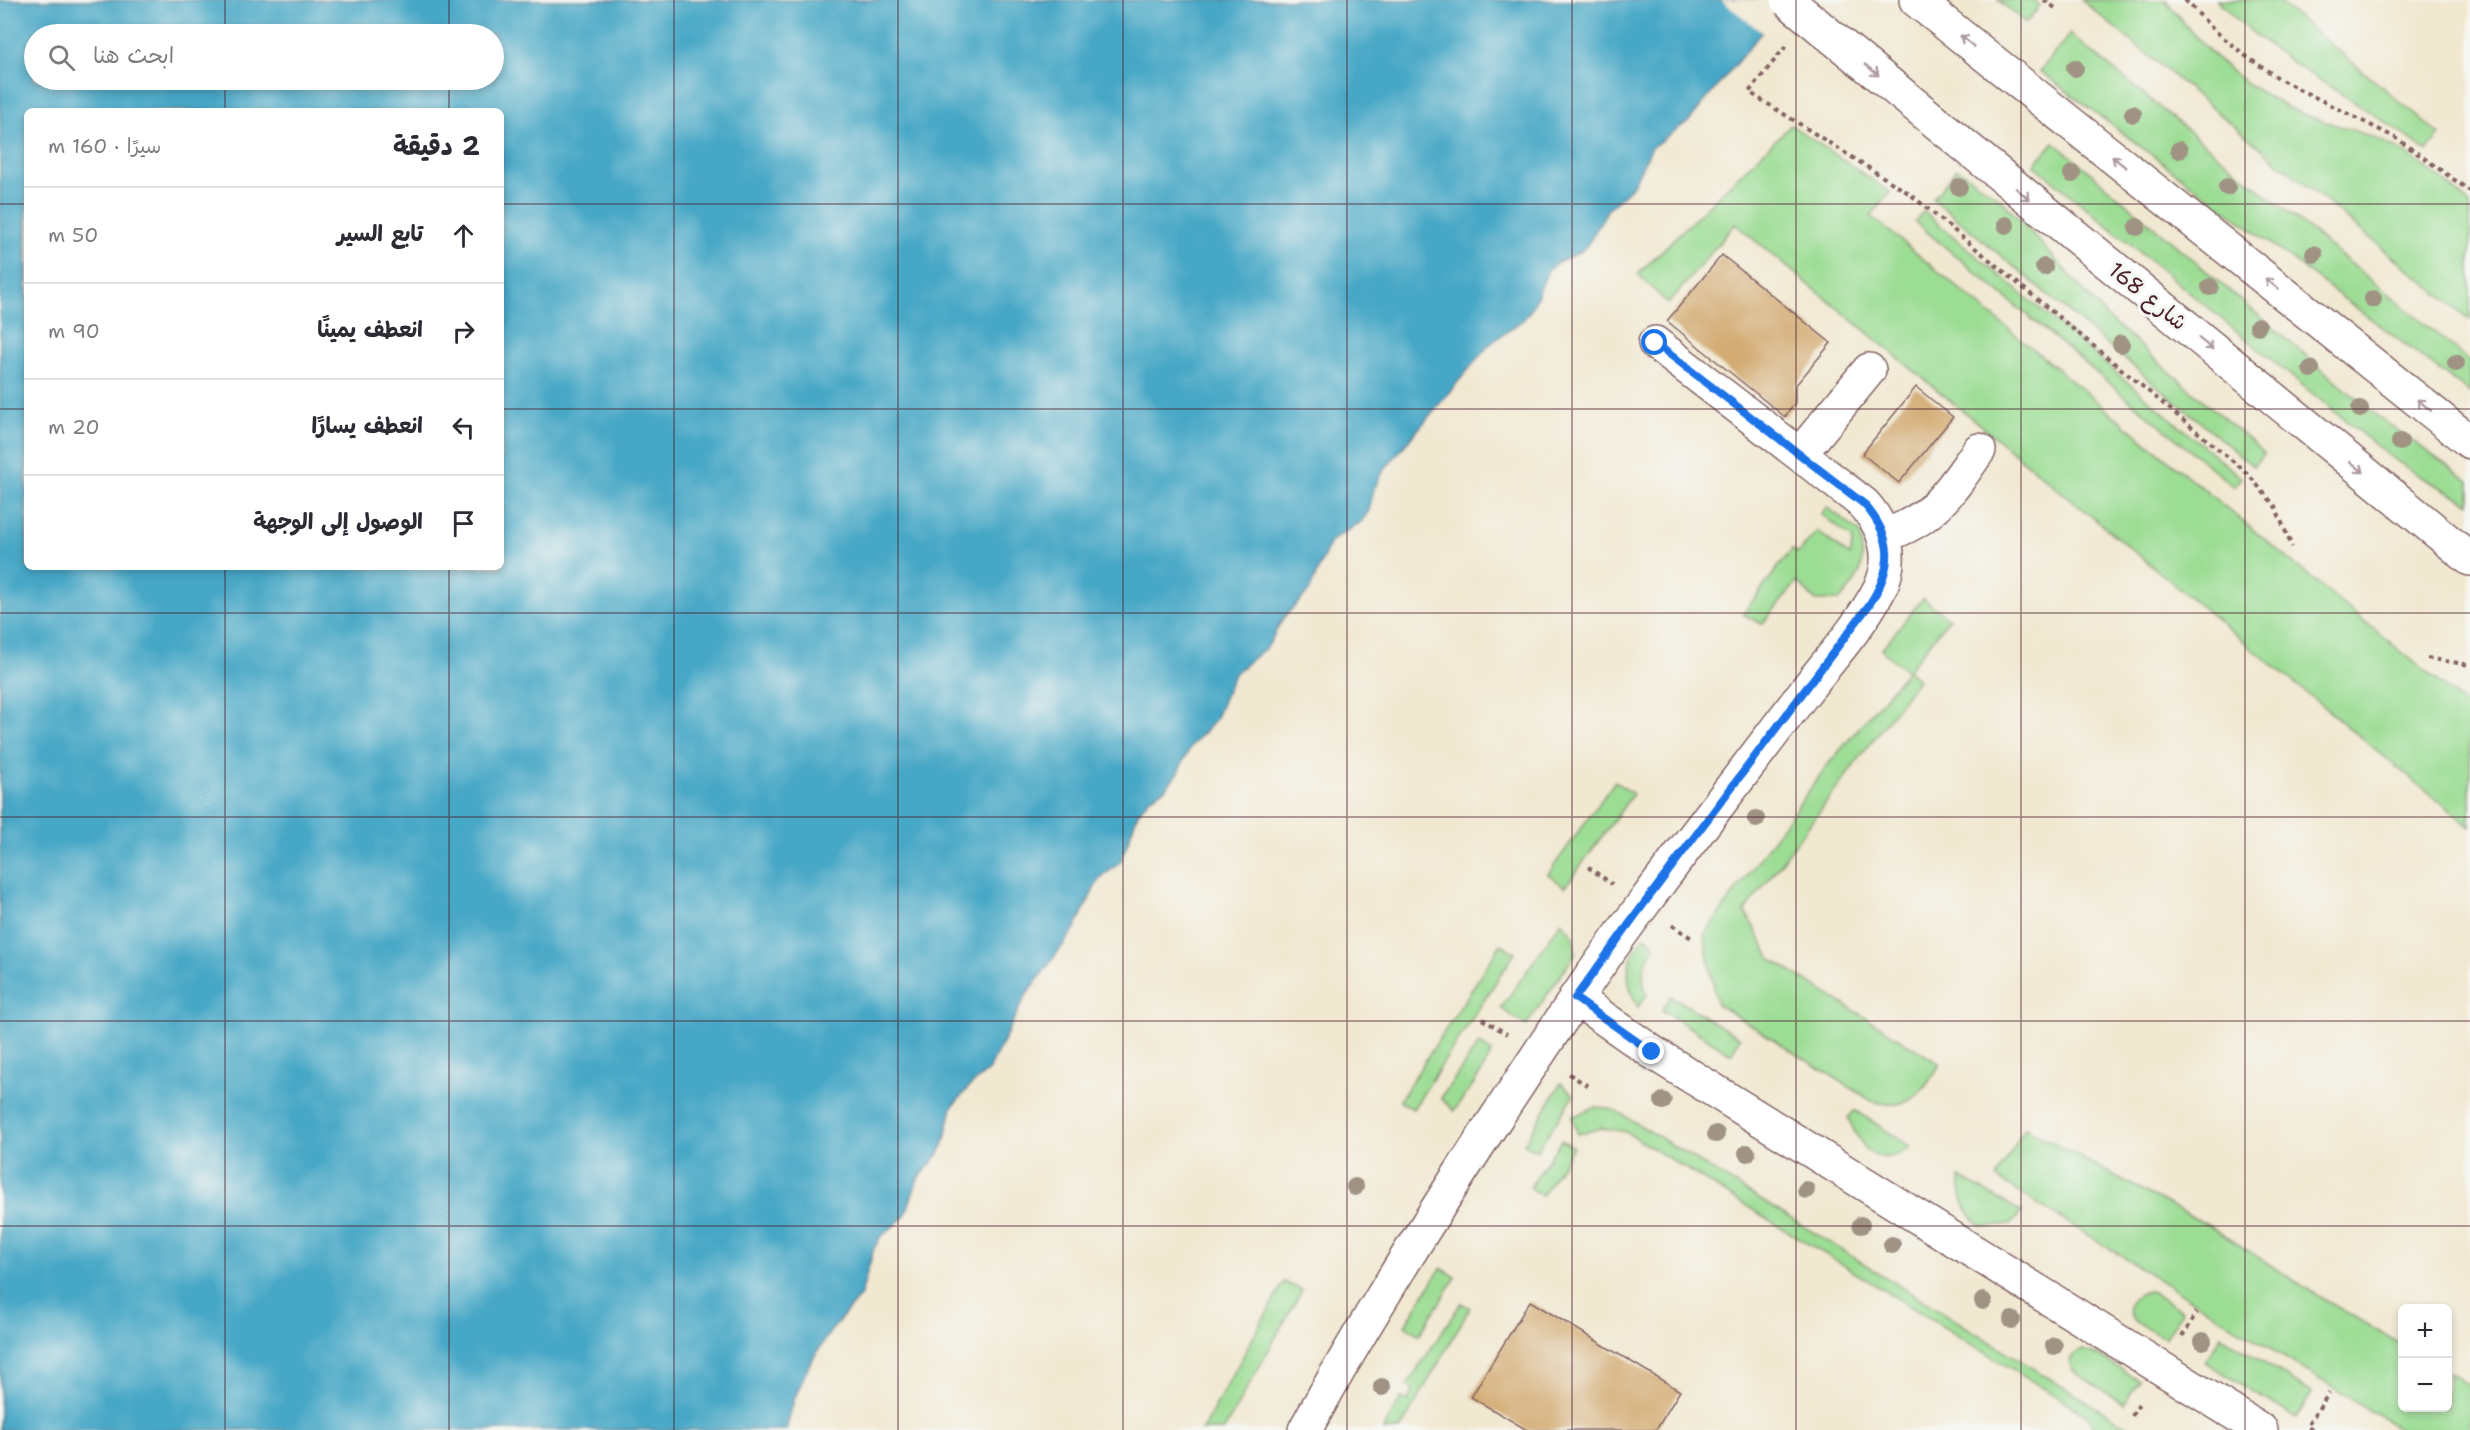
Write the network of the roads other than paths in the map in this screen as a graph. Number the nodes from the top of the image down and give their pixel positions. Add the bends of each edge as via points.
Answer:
1 (1787, 0) edge
2 (1916, 0) edge
3 (1655, 343) dead end
4 (1869, 370) dead end
5 (2470, 442) edge
6 (1979, 450) dead end
7 (1800, 454) junction
8 (1885, 535) junction
9 (2470, 560) edge
10 (1575, 998) junction
11 (2242, 1425) edge
12 (1305, 1430) edge

1 -> 9 street, شارع 168, bridge
5 -> 2 street
3 - 7 street
4 - 7 street
6 - 8 street via 1934,510 1918,522
7 - 8 street via 1864,504
8 - 10 street via 1886,572 1869,605
10 - 11 street via 1662,1058
10 - 12 street via 1440,1203

